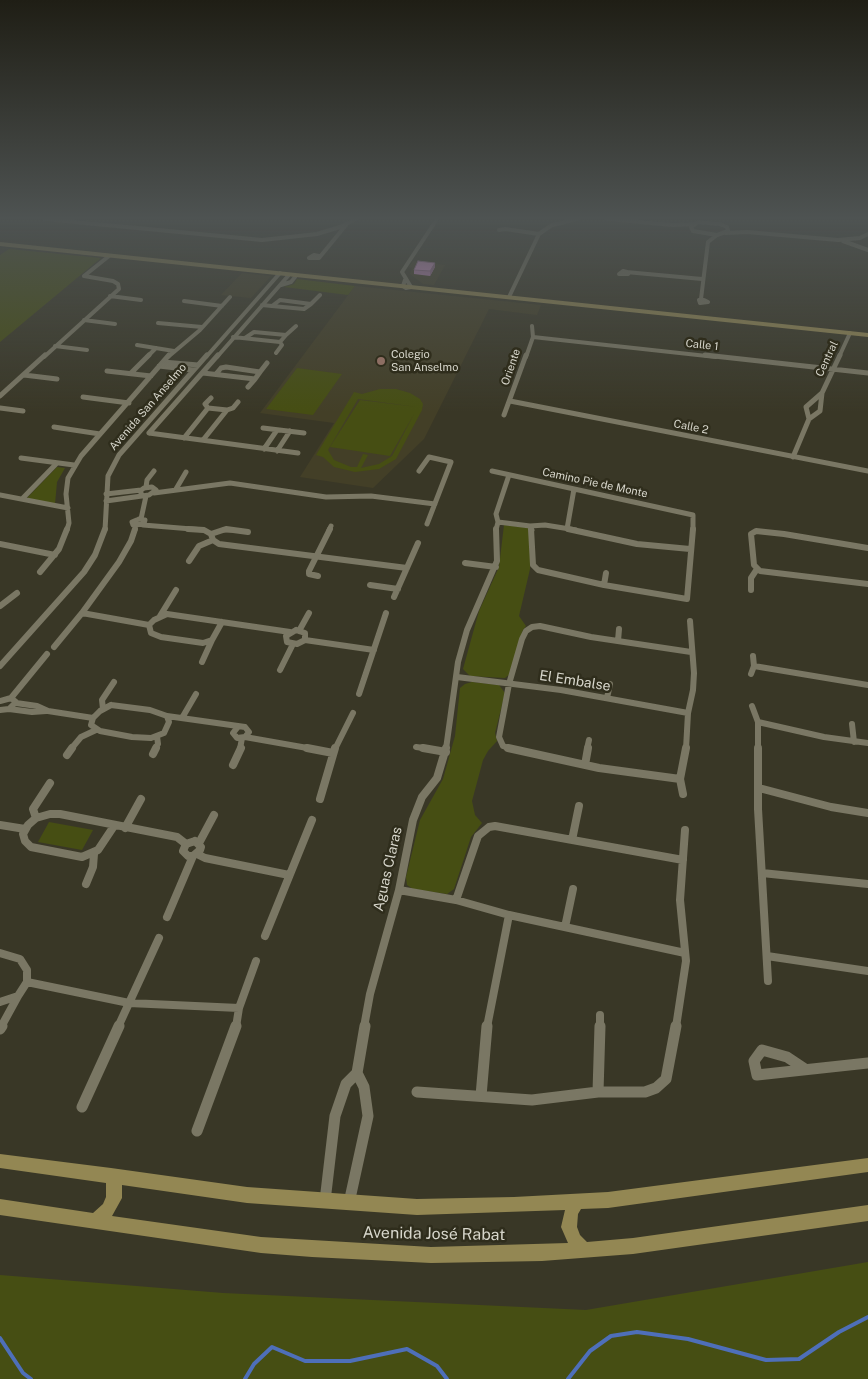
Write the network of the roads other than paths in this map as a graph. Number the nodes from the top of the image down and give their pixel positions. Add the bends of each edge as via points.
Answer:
1 (116, 283) edge
2 (271, 283) edge
3 (286, 283) edge
4 (374, 283) edge
5 (515, 283) edge
6 (702, 283) edge
7 (281, 285) joint
8 (406, 285) joint
9 (475, 294) junction
10 (320, 295) dead end
11 (110, 296) junction
12 (230, 297) dead end
13 (509, 297) junction
14 (141, 300) dead end
15 (700, 300) dead end
16 (184, 301) dead end
17 (311, 304) junction
18 (580, 304) junction
19 (262, 305) junction
20 (222, 306) junction
21 (272, 306) junction
22 (305, 309) junction
23 (303, 316) dead end
24 (84, 320) junction
25 (158, 323) dead end
26 (115, 324) dead end
27 (296, 326) dead end
28 (532, 326) dead end
29 (202, 327) junction
30 (850, 333) junction
31 (286, 335) junction
32 (868, 335) edge
33 (233, 337) junction
34 (533, 337) junction
35 (245, 338) junction
36 (280, 342) junction
37 (137, 345) dead end
38 (55, 346) junction
39 (156, 348) junction
40 (87, 350) dead end
41 (174, 351) junction
42 (276, 354) dead end
43 (163, 362) junction
44 (267, 363) dead end
45 (159, 366) junction
46 (195, 368) junction
47 (834, 369) junction
48 (107, 370) dead end
49 (203, 372) junction
50 (260, 372) junction
51 (868, 373) edge
52 (130, 374) junction
53 (216, 374) junction
54 (24, 375) junction
55 (151, 376) junction
56 (57, 379) dead end
57 (255, 379) junction
58 (248, 387) dead end
59 (822, 393) junction
60 (0, 396) edge
61 (83, 397) dead end
62 (211, 398) dead end
63 (510, 401) junction
64 (238, 402) dead end
65 (129, 403) junction
66 (0, 408) edge
67 (208, 408) junction
68 (227, 410) junction
69 (23, 411) dead end
70 (504, 414) dead end
71 (809, 419) junction
72 (54, 427) dead end
73 (263, 428) dead end
74 (277, 430) junction
75 (290, 431) junction
76 (304, 433) dead end
77 (100, 434) junction
78 (184, 438) junction
79 (203, 440) junction
80 (264, 449) junction
81 (277, 450) junction
82 (298, 454) dead end
83 (793, 457) junction
84 (21, 458) dead end
85 (57, 463) junction
86 (74, 465) junction
87 (154, 471) dead end
88 (419, 471) dead end
89 (492, 471) dead end
90 (868, 471) edge
91 (186, 472) dead end
92 (509, 475) junction
93 (176, 489) junction
94 (574, 489) junction
95 (184, 490) junction
96 (147, 491) junction
97 (0, 495) edge
98 (106, 497) junction
99 (22, 500) junction
100 (435, 504) junction
101 (68, 508) junction
102 (498, 522) junction
103 (141, 523) junction
104 (427, 524) dead end
105 (331, 526) dead end
106 (530, 526) junction
107 (566, 528) junction
108 (248, 532) dead end
109 (212, 537) junction
110 (418, 543) dead end
111 (0, 544) edge
112 (868, 548) edge
113 (690, 549) junction
114 (55, 555) junction
115 (316, 556) junction
116 (189, 561) dead end
117 (466, 563) dead end
118 (496, 567) junction
119 (407, 568) junction
120 (757, 569) junction
121 (40, 572) dead end
122 (606, 573) dead end
123 (318, 576) dead end
124 (868, 584) edge
125 (370, 585) dead end
126 (604, 585) junction
127 (398, 589) junction
128 (176, 590) dead end
129 (751, 590) dead end
130 (17, 593) dead end
131 (394, 597) dead end
132 (0, 606) edge
133 (309, 613) dead end
134 (386, 613) dead end
135 (82, 614) junction
136 (160, 616) junction
137 (690, 621) dead end
138 (222, 622) junction
139 (149, 625) junction
140 (619, 629) dead end
141 (300, 631) junction
142 (290, 632) junction
143 (212, 640) junction
144 (305, 640) junction
145 (618, 641) junction
146 (293, 644) junction
147 (54, 647) dead end
148 (374, 650) junction
149 (691, 652) junction
150 (48, 654) dead end
151 (754, 656) dead end
152 (202, 662) dead end
153 (0, 666) edge
154 (754, 666) junction
155 (280, 670) dead end
156 (751, 674) dead end
157 (457, 677) junction
158 (114, 682) dead end
159 (509, 684) junction
160 (610, 684) dead end
161 (868, 685) edge
162 (196, 694) dead end
163 (359, 694) dead end
164 (607, 698) junction
165 (13, 700) junction
166 (0, 701) edge
167 (752, 706) dead end
168 (10, 709) junction
169 (103, 709) junction
170 (0, 710) edge
171 (48, 711) junction
172 (353, 713) dead end
173 (688, 713) junction
174 (167, 716) junction
175 (93, 718) junction
176 (182, 718) junction
177 (758, 722) junction
178 (852, 724) dead end
179 (96, 730) junction
180 (157, 736) junction
181 (244, 737) junction
182 (589, 740) dead end
183 (854, 742) junction
184 (868, 743) edge
185 (416, 747) dead end
186 (446, 752) junction
187 (333, 753) junction
188 (153, 754) dead end
189 (67, 755) dead end
190 (233, 765) dead end
191 (585, 765) junction
192 (680, 779) junction
193 (50, 784) dead end
194 (759, 788) junction
195 (683, 794) dead end
196 (141, 799) dead end
197 (320, 799) dead end
198 (579, 806) dead end
199 (868, 813) edge
200 (214, 815) dead end
201 (36, 818) junction
202 (312, 820) dead end
203 (0, 825) edge
204 (114, 826) junction
205 (125, 828) junction
206 (24, 829) junction
207 (686, 830) dead end
208 (572, 840) junction
209 (199, 843) junction
210 (186, 844) junction
211 (94, 854) junction
212 (195, 855) junction
213 (683, 860) junction
214 (762, 873) junction
215 (289, 875) junction
216 (86, 884) dead end
217 (868, 884) edge
218 (573, 888) dead end
219 (399, 890) junction
220 (456, 900) junction
221 (509, 915) junction
222 (167, 917) dead end
223 (565, 927) junction
224 (265, 936) dead end
225 (158, 938) dead end
226 (0, 952) edge
227 (685, 953) junction
228 (767, 956) junction
229 (256, 961) dead end
230 (868, 971) edge
231 (768, 981) dead end
232 (27, 982) junction
233 (18, 996) junction
234 (0, 1002) edge
235 (129, 1004) junction
236 (239, 1008) junction
237 (600, 1015) dead end
238 (0, 1029) edge
239 (868, 1063) edge
240 (806, 1070) junction
241 (357, 1073) junction
242 (417, 1092) dead end
243 (598, 1092) junction
244 (481, 1096) junction
245 (82, 1107) dead end
246 (197, 1131) dead end
247 (0, 1161) edge
248 (868, 1165) edge
249 (111, 1175) junction
250 (325, 1202) junction
251 (576, 1202) junction
252 (349, 1203) junction
253 (0, 1207) edge
254 (868, 1212) edge
255 (96, 1220) junction
256 (584, 1250) junction

1 - 11 street via 119,289
2 - 46 street, Avenida San Anselmo
3 - 7 street
4 - 8 street
5 - 13 street
6 - 15 street
7 - 19 street
8 - 9 street
9 - 13 street
9 - 18 street
10 - 17 street
11 - 14 street
11 - 24 street
12 - 20 street
13 - 18 street
16 - 20 street
17 - 21 street via 280,300
17 - 22 street
18 - 30 street
19 - 21 street
19 - 33 street
20 - 29 street
21 - 22 street
22 - 23 street
24 - 26 street
24 - 38 street
25 - 29 street
27 - 31 street
28 - 34 street, Oriente
29 - 41 street
30 - 32 street
30 - 47 street, Central
31 - 35 street via 254,332
31 - 36 street
33 - 35 street
33 - 49 street
34 - 47 street, Calle 1
34 - 63 street, Oriente
35 - 36 street
36 - 42 street via 282,345
37 - 39 street
38 - 40 street
38 - 54 street
39 - 41 street
39 - 52 street
41 - 43 street
43 - 45 street
43 - 46 street
44 - 50 street
45 - 46 street
45 - 55 street
46 - 98 street, Avenida San Anselmo via 119,455 108,476
47 - 51 street, Calle 1
47 - 59 street, Central
48 - 52 street
49 - 53 street
49 - 78 street via 149,433
50 - 53 street via 226,367
50 - 57 street
52 - 55 street
53 - 57 street
54 - 56 street
54 - 60 street
55 - 65 street
57 - 58 street
59 - 71 street, Central via 820,412
59 - 71 street, Central via 806,407
61 - 65 street
62 - 67 street via 205,404
63 - 70 street, Oriente
63 - 83 street, Calle 2
64 - 68 street
65 - 77 street
66 - 69 street
67 - 68 street
67 - 78 street
68 - 79 street
71 - 83 street, Central
72 - 77 street
73 - 74 street
74 - 75 street
74 - 80 street
75 - 76 street
75 - 81 street
77 - 86 street
78 - 79 street
79 - 80 street
80 - 81 street
81 - 82 street
83 - 90 street, Calle 2
84 - 85 street
85 - 86 street
85 - 99 street
86 - 101 street via 67,485
87 - 96 street via 147,480
88 - 100 street via 428,457 451,462
89 - 92 street, Camino Pie de Monte
91 - 93 street
92 - 94 street, Camino Pie de Monte
92 - 102 street via 496,514
93 - 95 street
93 - 96 street
94 - 107 street
94 - 113 street, Camino Pie de Monte via 693,514
95 - 96 street
95 - 100 street via 230,483 326,497 371,496
96 - 98 street
96 - 103 street
97 - 99 street
98 - 153 street, Avenida San Anselmo via 106,527 95,555 80,577
99 - 101 street
100 - 104 street
101 - 114 street via 66,534
102 - 106 street
102 - 118 street
103 - 109 street via 204,530
103 - 135 street
105 - 115 street
106 - 107 street
106 - 126 street via 533,565 536,568
107 - 113 street via 637,544
108 - 109 street via 226,529
109 - 115 street via 219,544
109 - 116 street via 199,546
110 - 119 street
111 - 114 street
112 - 120 street via 756,531 751,534
113 - 126 street via 687,599
114 - 121 street
115 - 119 street
115 - 123 street via 309,574
117 - 118 street
118 - 157 street, Aguas Claras via 467,630
119 - 127 street
120 - 124 street via 766,573
120 - 129 street via 751,578
122 - 126 street
125 - 127 street
127 - 131 street
128 - 136 street
130 - 132 street
133 - 141 street
134 - 148 street
135 - 139 street
135 - 147 street
136 - 138 street via 166,614
136 - 139 street
137 - 149 street
138 - 142 street
138 - 143 street
139 - 143 street via 151,634 161,637 203,644
140 - 145 street
141 - 142 street
141 - 144 street via 306,635
142 - 146 street via 286,640
143 - 152 street
144 - 146 street
144 - 148 street
145 - 149 street
145 - 159 street via 532,627 524,635
146 - 155 street
148 - 163 street
149 - 173 street via 694,673
150 - 165 street
151 - 154 street
154 - 156 street
154 - 161 street
157 - 159 street, El Embalse
157 - 186 street, Aguas Claras
158 - 169 street via 102,700
159 - 164 street, El Embalse
159 - 191 street via 499,737 503,746
160 - 164 street
162 - 176 street
164 - 173 street, El Embalse
165 - 166 street
165 - 168 street
165 - 171 street
167 - 177 street
168 - 170 street
168 - 171 street
169 - 174 street via 120,705
169 - 175 street
171 - 175 street
172 - 187 street
173 - 192 street
174 - 176 street
174 - 180 street via 169,722 164,733
175 - 179 street via 92,725
176 - 181 street via 238,728 233,735
177 - 183 street
177 - 194 street
178 - 183 street
179 - 180 street via 145,739
179 - 189 street via 81,737
180 - 188 street via 158,744
181 - 187 street
181 - 190 street
182 - 191 street
183 - 184 street
185 - 186 street
186 - 219 street, Aguas Claras via 437,778 422,797 413,820
187 - 197 street
191 - 192 street
192 - 195 street
193 - 201 street via 33,809
194 - 199 street
194 - 214 street
196 - 205 street
198 - 208 street
200 - 209 street
201 - 204 street via 60,814
201 - 206 street
202 - 215 street
203 - 206 street
204 - 205 street
204 - 211 street via 106,842
205 - 210 street via 176,837
206 - 211 street via 25,841 31,846 74,856
207 - 213 street
208 - 213 street
208 - 220 street via 489,826 478,836
209 - 210 street
209 - 212 street via 201,846
210 - 212 street via 183,851 188,856
211 - 216 street
212 - 215 street
212 - 222 street
213 - 227 street via 680,900
214 - 217 street
214 - 228 street
215 - 224 street
218 - 223 street
219 - 220 street
219 - 241 street, Aguas Claras via 370,994
220 - 221 street
221 - 223 street
221 - 244 street via 488,1014
223 - 227 street
225 - 235 street
226 - 232 street via 24,964
227 - 243 street via 683,994 666,1079 645,1092
228 - 230 street
228 - 231 street
229 - 236 street
232 - 233 street
232 - 235 street
233 - 234 street
233 - 238 street
235 - 236 street
235 - 245 street
236 - 246 street via 234,1035
237 - 243 street
239 - 240 street
240 - 240 street via 757,1075 754,1061 762,1050 787,1057
241 - 250 street, Aguas Claras via 346,1084 335,1116
241 - 252 street, Aguas Claras via 364,1087 368,1116
242 - 244 street
243 - 244 street via 532,1100
247 - 249 street, Avenida José Rabat
248 - 251 street, Avenida José Rabat
249 - 250 street, Avenida José Rabat via 202,1190
249 - 255 street via 114,1198
250 - 252 street, Avenida José Rabat
251 - 252 street, Avenida José Rabat via 417,1207
251 - 256 street via 569,1227 574,1240
253 - 255 street, Avenida José Rabat
254 - 256 street, Avenida José Rabat via 671,1241
255 - 256 street, Avenida José Rabat via 312,1250 431,1255

